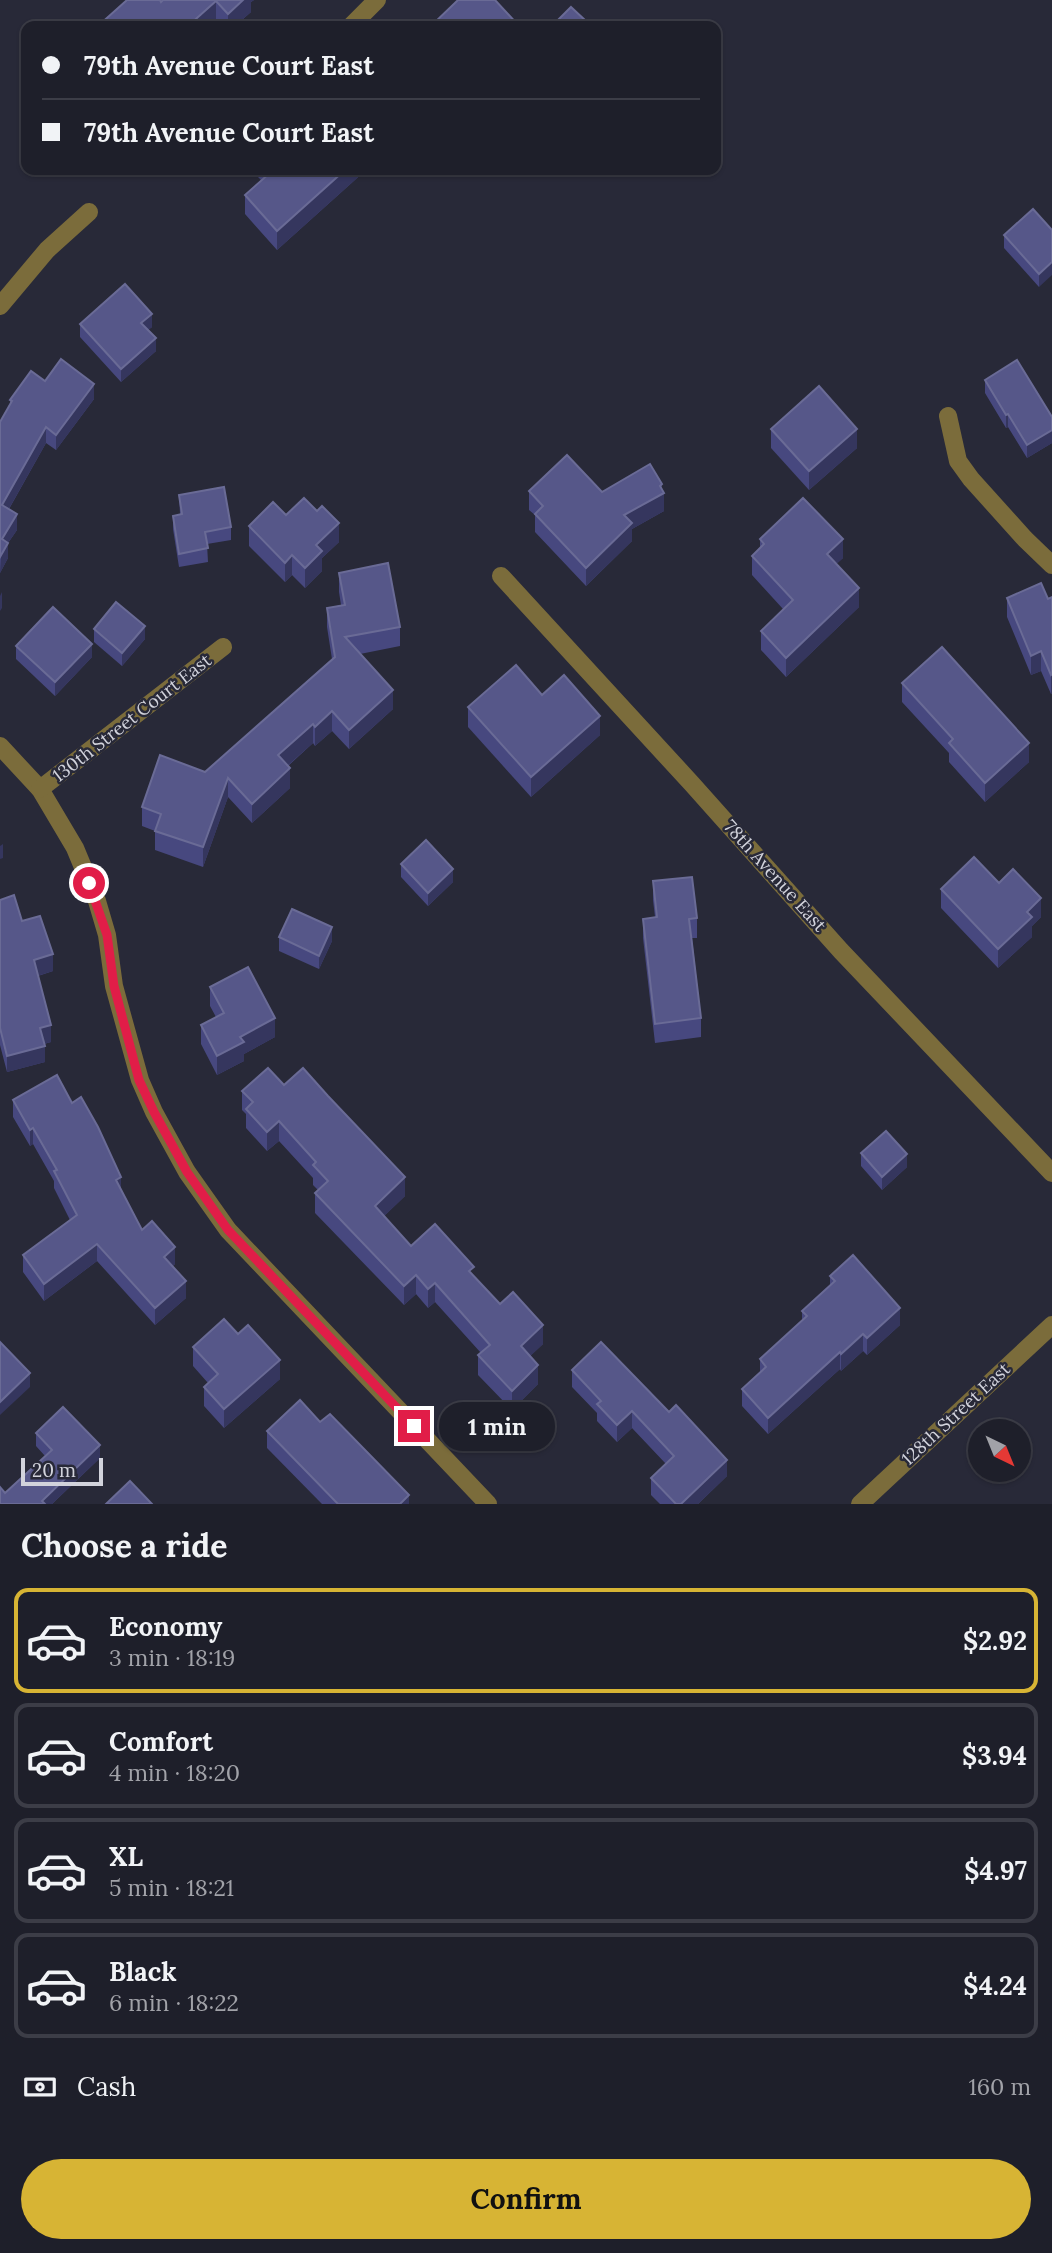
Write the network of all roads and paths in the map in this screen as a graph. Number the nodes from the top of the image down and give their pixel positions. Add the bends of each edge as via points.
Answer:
1 (377, 0) edge
2 (356, 21) edge
3 (89, 212) dead end
4 (0, 306) edge
5 (948, 416) dead end
6 (1052, 565) edge
7 (501, 576) dead end
8 (223, 647) dead end
9 (0, 746) edge
10 (40, 789) junction
11 (1052, 1173) edge
12 (1052, 1325) edge
13 (488, 1504) edge
14 (860, 1504) edge

1 - 2 street
3 - 4 street via 47,250
5 - 6 street via 958,461
7 - 11 street, 78th Avenue East via 841,951
8 - 10 street, 130th Street Court East
9 - 10 street
10 - 13 street via 75,848 97,901 139,1080 187,1172 228,1230
12 - 14 street, 128th Street East

